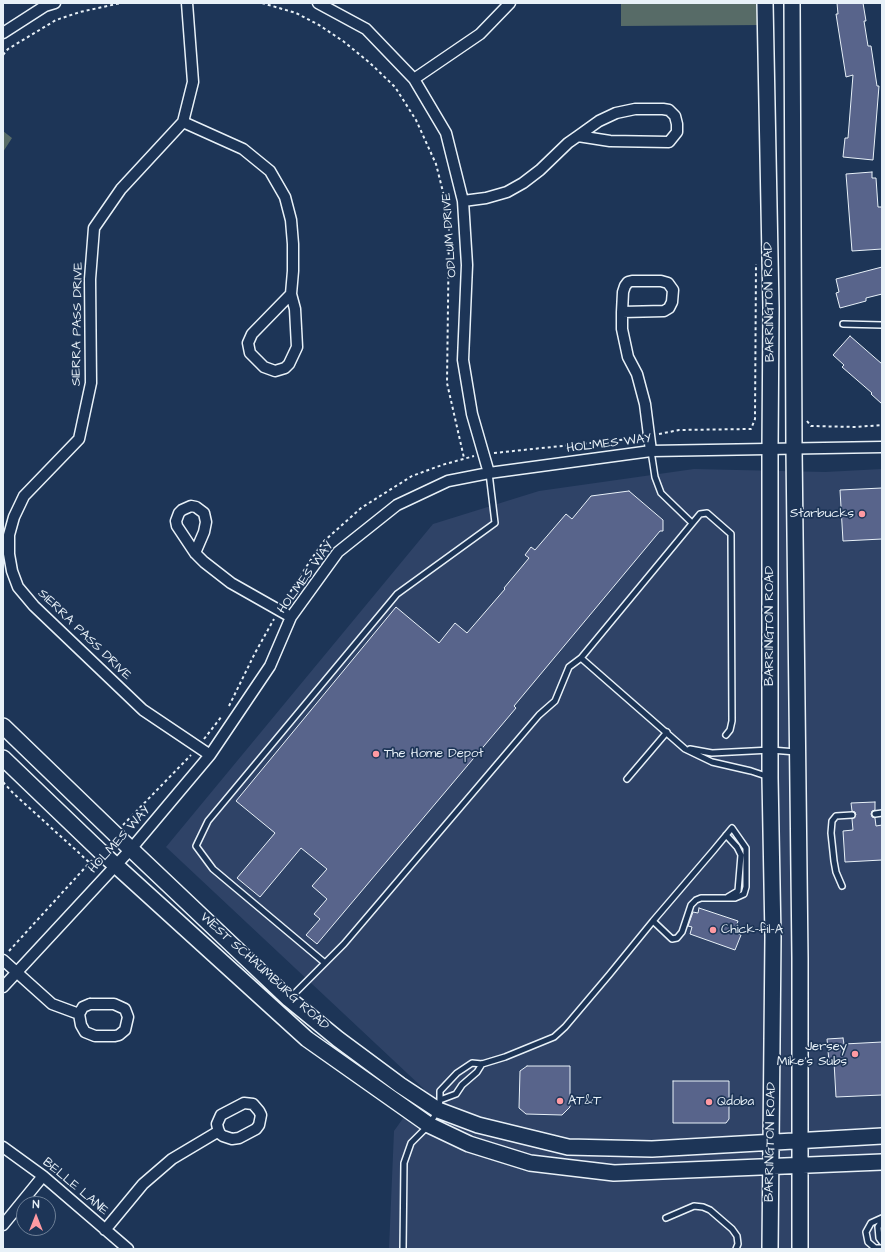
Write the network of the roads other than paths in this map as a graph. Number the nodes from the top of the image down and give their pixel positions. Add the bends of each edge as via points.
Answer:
1 (187, 3) edge
2 (318, 3) edge
3 (510, 3) edge
4 (765, 3) edge
5 (792, 3) edge
6 (48, 4) edge
7 (3, 33) edge
8 (414, 79) junction
9 (184, 122) junction
10 (578, 136) junction
11 (463, 201) junction
12 (291, 294) junction
13 (622, 312) junction
14 (843, 324) dead end
15 (882, 325) edge
16 (882, 447) edge
17 (770, 449) junction
18 (794, 449) junction
19 (651, 451) junction
20 (489, 473) junction
21 (692, 523) junction
22 (195, 553) dead end
23 (291, 617) junction
24 (581, 658) junction
25 (3, 726) edge
26 (667, 732) junction
27 (726, 735) dead end
28 (686, 748) junction
29 (771, 750) junction
30 (798, 752) junction
31 (210, 755) junction
32 (3, 758) edge
33 (770, 778) junction
34 (627, 779) dead end
35 (882, 813) edge
36 (875, 814) dead end
37 (852, 815) dead end
38 (726, 835) junction
39 (131, 850) junction
40 (117, 865) junction
41 (842, 886) dead end
42 (727, 898) junction
43 (654, 922) junction
44 (6, 956) edge
45 (325, 963) junction
46 (16, 972) junction
47 (3, 987) edge
48 (289, 999) junction
49 (79, 1014) junction
50 (482, 1064) junction
51 (439, 1105) junction
52 (429, 1125) junction
53 (219, 1131) dead end
54 (882, 1136) edge
55 (800, 1140) junction
56 (771, 1141) junction
57 (3, 1147) edge
58 (882, 1162) edge
59 (800, 1165) junction
60 (770, 1167) junction
61 (43, 1176) junction
62 (666, 1218) dead end
63 (882, 1218) edge
64 (882, 1221) edge
65 (3, 1225) edge
66 (105, 1230) junction
67 (882, 1242) edge
68 (882, 1248) edge
69 (128, 1249) edge
70 (403, 1249) edge
71 (736, 1249) edge
72 (770, 1249) edge
73 (800, 1249) edge

1 - 9 street via 193,82
2 - 8 street, ODLUM DRIVE via 366,29
3 - 8 street via 480,34
4 - 17 main road, BARRINGTON ROAD via 771,308
5 - 18 main road, BARRINGTON ROAD
6 - 7 street
8 - 11 street, ODLUM DRIVE via 446,133
9 - 12 street via 243,149 270,171 285,197 291,220
9 - 31 street, SIERRA PASS DRIVE via 122,189 94,228 90,279 91,383 79,439 24,496 9,535 9,554 18,587 34,606 143,710
10 - 10 street via 610,141 669,142 677,132 677,124 675,116 669,110 635,109 616,113 599,121
10 - 11 street via 523,183 507,192
11 - 20 street, ODLUM DRIVE via 467,265 463,360 472,414
12 - 12 street via 252,334 248,343 250,353 264,367 274,371 289,364 297,347 295,309
13 - 13 street via 664,311 672,302 673,290 668,283 661,280 628,282 623,292
13 - 19 street via 624,342 637,374 645,404
14 - 15 lane
16 - 18 street, HOLMES WAY
17 - 18 street, HOLMES WAY
17 - 19 street, HOLMES WAY
17 - 29 main road, BARRINGTON ROAD
18 - 30 main road, BARRINGTON ROAD
19 - 20 street, HOLMES WAY
19 - 21 lane via 655,477 661,493
20 - 23 street, HOLMES WAY via 448,481 397,505 338,552
20 - 45 lane via 495,523 397,594 208,821 196,846 213,870
21 - 24 lane
21 - 27 lane via 700,514 707,513 731,534 732,721
22 - 23 street via 231,583
23 - 31 street, HOLMES WAY via 270,666
24 - 26 lane
24 - 45 lane via 570,668 555,701 539,715
25 - 39 main road, WEST SCHAUMBURG ROAD
26 - 28 lane
26 - 34 lane
28 - 29 lane via 712,753
28 - 33 lane via 712,762
29 - 30 lane
29 - 33 main road, BARRINGTON ROAD
30 - 55 main road, BARRINGTON ROAD
31 - 39 street, HOLMES WAY
32 - 40 main road, WEST SCHAUMBURG ROAD
33 - 56 main road, BARRINGTON ROAD via 773,936
35 - 36 lane
37 - 41 lane via 836,816 832,821 834,861
38 - 42 lane via 738,847 741,855 738,891
38 - 42 lane via 732,828 746,848 744,894
38 - 43 lane
39 - 40 street, HOLMES WAY
39 - 48 main road, WEST SCHAUMBURG ROAD
40 - 46 street, HOLMES WAY
40 - 52 main road, WEST SCHAUMBURG ROAD via 307,1039
42 - 43 lane via 696,900 691,905 678,938 672,939
43 - 50 lane via 554,1037
44 - 46 street
45 - 48 lane
46 - 47 street, HOLMES WAY
46 - 49 street via 52,1004
48 - 51 main road, WEST SCHAUMBURG ROAD via 400,1085
49 - 49 street via 83,1029 89,1035 115,1036 123,1033 127,1026 127,1012 117,1004 90,1004 83,1007
50 - 51 lane via 456,1094
50 - 51 lane via 472,1063 457,1073 440,1091
51 - 52 lane
51 - 56 main road, WEST SCHAUMBURG ROAD via 478,1125 568,1147 652,1148
52 - 60 main road, WEST SCHAUMBURG ROAD via 469,1144 530,1163 614,1173
52 - 70 lane via 410,1143 404,1163
53 - 66 street via 172,1159 143,1184
54 - 55 main road, WEST SCHAUMBURG ROAD
55 - 56 main road, WEST SCHAUMBURG ROAD
55 - 59 main road, BARRINGTON ROAD
56 - 60 main road, BARRINGTON ROAD
57 - 61 street, BELLE LANE
58 - 59 main road, WEST SCHAUMBURG ROAD
59 - 60 main road, WEST SCHAUMBURG ROAD
59 - 73 main road, BARRINGTON ROAD
60 - 72 main road, BARRINGTON ROAD
61 - 65 street
61 - 66 street, BELLE LANE
62 - 71 lane via 694,1206 710,1210 737,1236
63 - 68 lane via 871,1222 866,1232 868,1242 875,1248
64 - 67 lane via 878,1227
66 - 69 street, BELLE LANE

